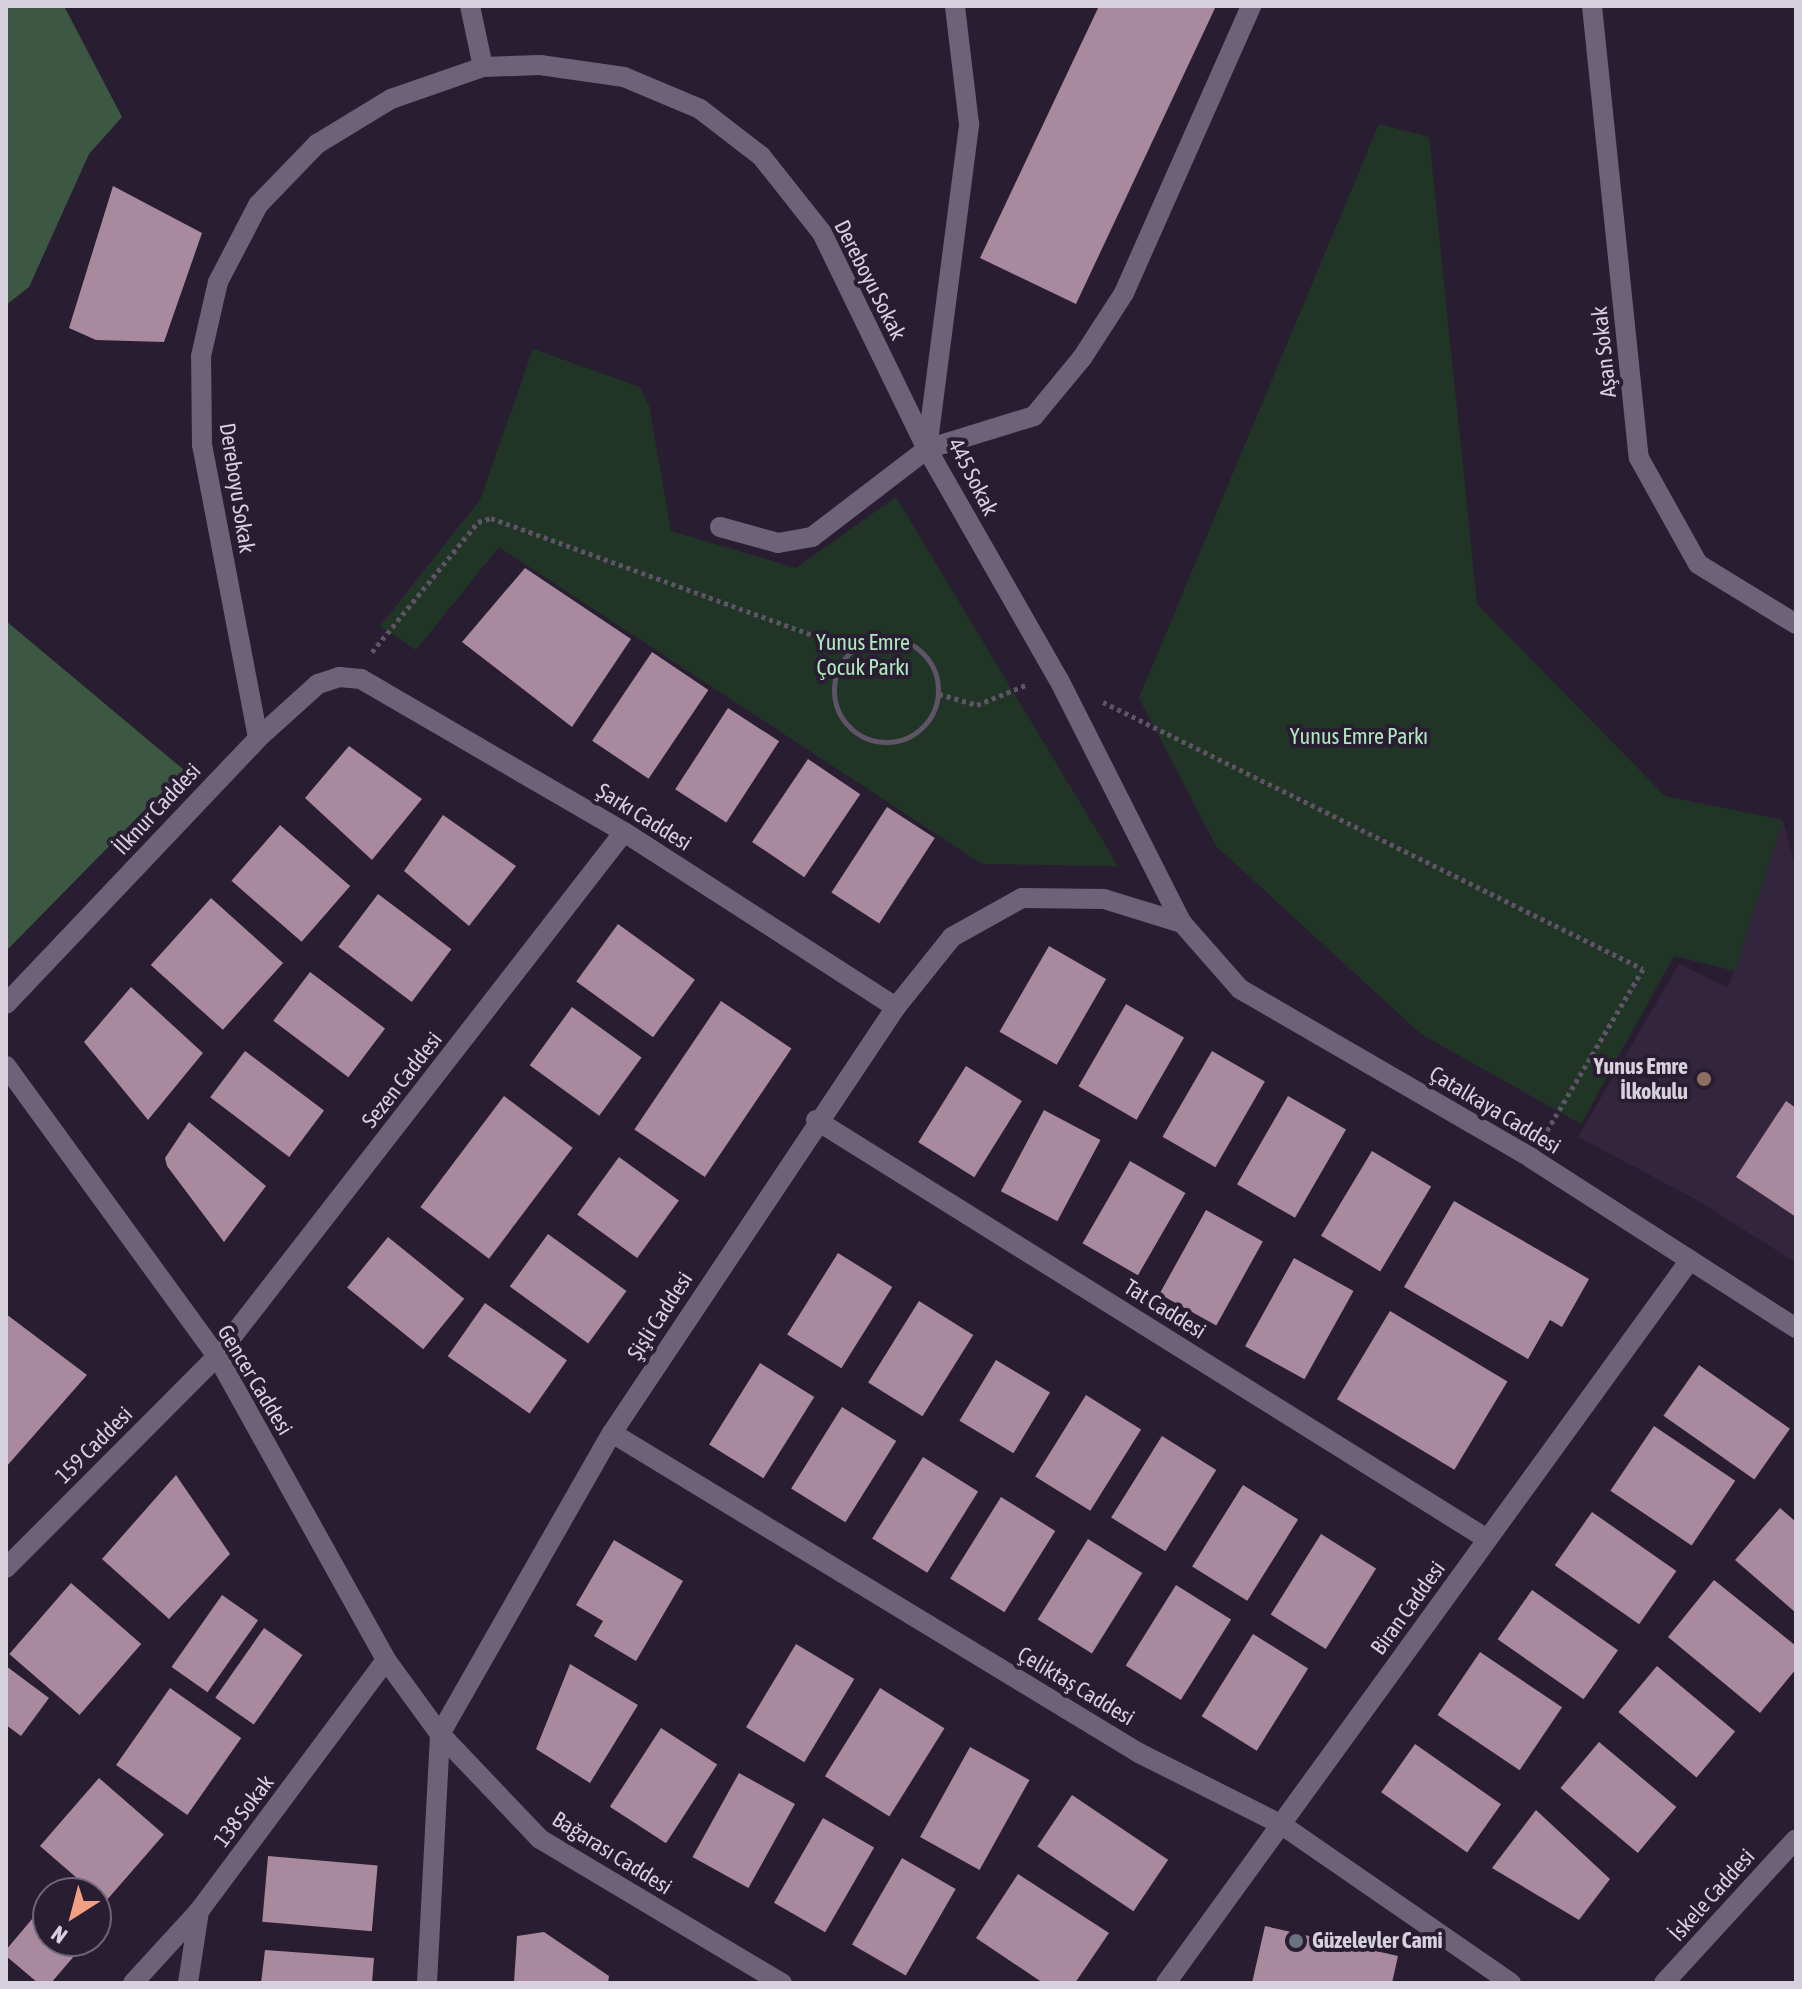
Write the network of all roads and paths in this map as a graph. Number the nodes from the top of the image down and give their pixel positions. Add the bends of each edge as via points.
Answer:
1 (470, 6) edge
2 (955, 6) edge
3 (1251, 6) edge
4 (1592, 6) edge
5 (483, 67) junction
6 (927, 449) junction
7 (720, 527) dead end
8 (1796, 624) edge
9 (853, 650) junction
10 (1057, 676) junction
11 (356, 678) junction
12 (939, 694) junction
13 (258, 738) junction
14 (624, 832) junction
15 (1182, 923) junction
16 (6, 1004) edge
17 (896, 1007) junction
18 (6, 1066) edge
19 (816, 1120) junction
20 (1531, 1158) junction
21 (1690, 1260) junction
22 (1796, 1328) edge
23 (217, 1356) junction
24 (612, 1433) junction
25 (1487, 1539) junction
26 (6, 1568) edge
27 (386, 1660) junction
28 (440, 1734) junction
29 (1282, 1825) junction
30 (1796, 1839) edge
31 (199, 1911) junction
32 (133, 1983) edge
33 (188, 1983) edge
34 (427, 1983) edge
35 (782, 1983) edge
36 (1166, 1983) edge
37 (1511, 1983) edge
38 (1664, 1983) edge

1 - 5 street
2 - 6 street, 445 Sokak via 969,124
3 - 6 street via 1124,293 1082,358 1034,416
4 - 8 street, Aşan Sokak via 1639,458 1698,564
5 - 6 street, Dereboyu Sokak via 540,65 624,77 700,109 761,156 822,233
5 - 13 street, Dereboyu Sokak via 391,99 317,144 258,205 218,282 201,356 202,445
6 - 7 street via 812,537 778,543
6 - 10 street, 445 Sokak
9 - 11 path via 491,518 469,533
9 - 12 path via 874,639 906,642 931,663
9 - 12 path via 838,670 836,701 852,730 866,738 883,742 914,734 931,717
10 - 12 path via 977,705
10 - 15 street, 445 Sokak
10 - 20 path via 1643,969
11 - 13 street, İlknur Caddesi via 318,684
11 - 14 street, Şarkı Caddesi
13 - 16 street, İlknur Caddesi
14 - 17 street, Şarkı Caddesi
14 - 23 street, Sezen Caddesi
15 - 17 street, Şişli Caddesi via 1104,899 1022,898 952,937
15 - 20 street, Çatalkaya Caddesi via 1240,989
17 - 19 street, Şişli Caddesi
18 - 23 street, Gencer Caddesi
19 - 24 street, Şişli Caddesi
19 - 25 street, Tat Caddesi
20 - 21 street, Çatalkaya Caddesi
21 - 22 street, Çatalkaya Caddesi
21 - 25 street, Biran Caddesi
23 - 26 street, 159 Caddesi
23 - 27 street, Gencer Caddesi
24 - 28 street, Şişli Caddesi
24 - 29 street, Çeliktaş Caddesi via 1139,1753
25 - 29 street, Biran Caddesi
27 - 28 street, Gencer Caddesi
27 - 31 street, 138 Sokak
28 - 34 street, Şişli Caddesi
28 - 35 street, Bağarası Caddesi via 540,1839
29 - 36 street, Biran Caddesi
29 - 37 street, Çeliktaş Caddesi
30 - 38 street, İskele Caddesi
31 - 32 street, 138 Sokak
31 - 33 street

